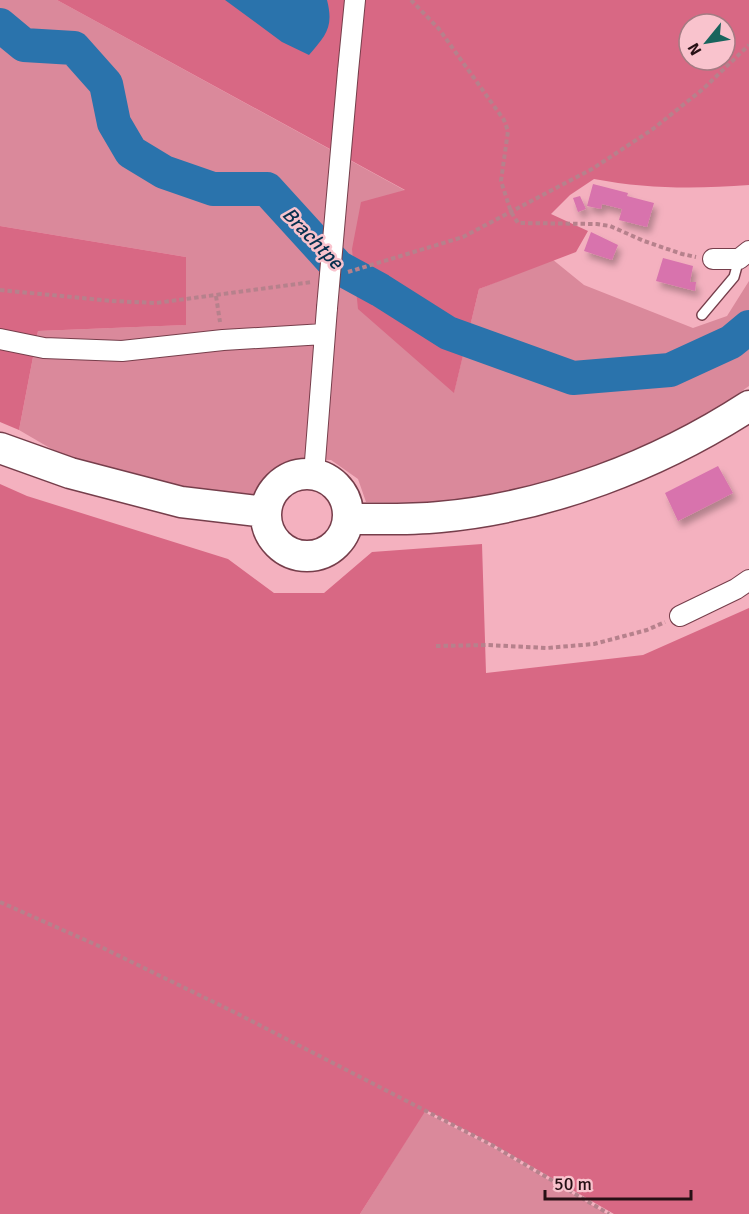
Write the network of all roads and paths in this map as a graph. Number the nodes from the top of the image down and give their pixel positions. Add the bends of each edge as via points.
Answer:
1 (355, 0) edge
2 (411, 0) edge
3 (749, 45) edge
4 (511, 212) junction
5 (744, 255) edge
6 (392, 260) dead end
7 (713, 260) joint
8 (306, 284) dead end
9 (0, 290) edge
10 (216, 296) junction
11 (702, 315) dead end
12 (324, 334) junction
13 (0, 339) edge
14 (224, 340) junction
15 (749, 406) edge
16 (0, 448) edge
17 (314, 474) junction
18 (266, 512) junction
19 (349, 519) junction
20 (749, 580) edge
21 (680, 616) joint
22 (436, 646) dead end
23 (0, 902) edge
24 (609, 1214) edge

1 - 12 street, bridge
2 - 4 path via 439,29 504,120 508,131 501,181
3 - 4 path via 653,129 592,169
4 - 6 path via 463,237
4 - 7 path via 518,223 524,224 610,226 682,254
5 - 7 street
5 - 11 lane via 734,277
8 - 10 path
9 - 10 path via 156,303
10 - 14 path
12 - 14 street
12 - 17 street
13 - 14 street via 44,348 122,351
15 - 19 main road via 651,460 553,495 441,517
16 - 18 main road via 70,473 181,502
17 - 18 main road via 294,476 276,487
17 - 19 main road via 336,484 348,506
18 - 19 main road via 273,539 297,555 311,556 331,549 345,532
20 - 21 street
21 - 22 path via 647,630 594,644 547,648
23 - 24 path via 236,1013 492,1145

